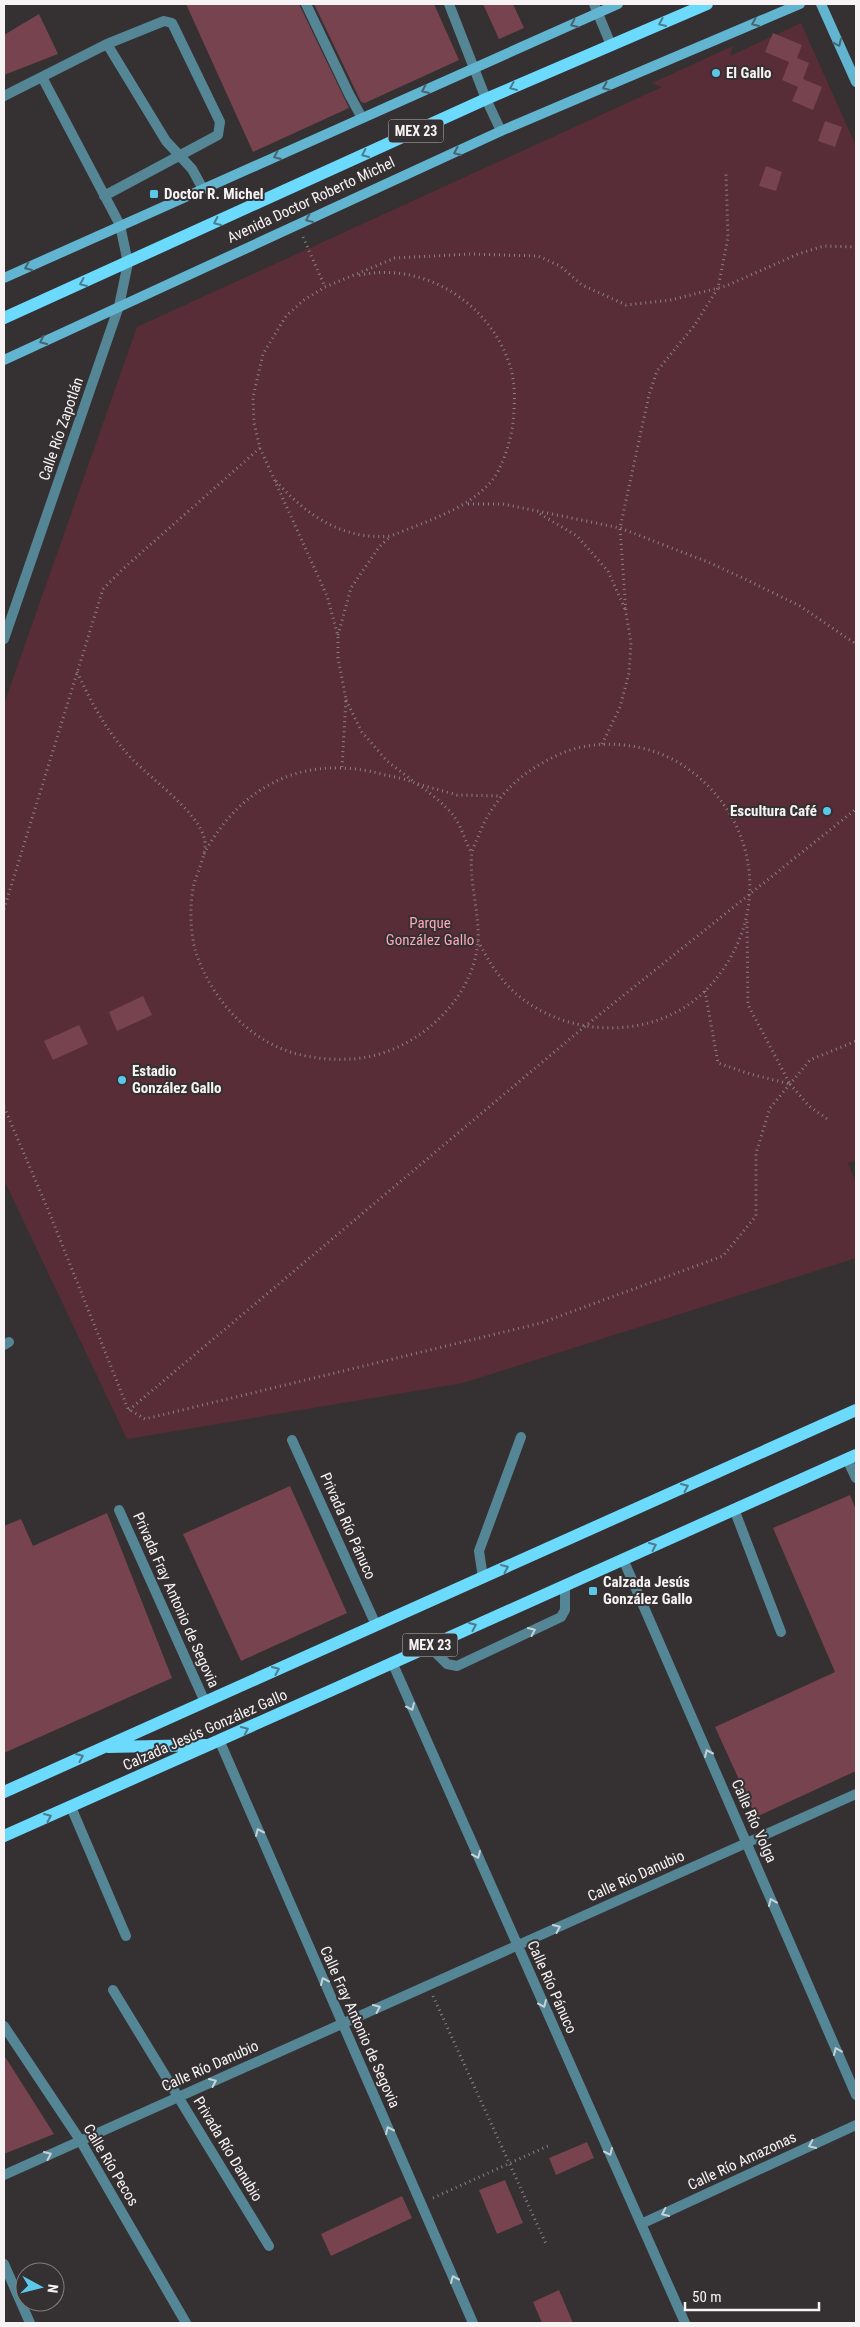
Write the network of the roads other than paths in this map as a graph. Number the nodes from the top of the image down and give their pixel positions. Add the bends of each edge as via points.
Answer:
1 (306, 4) edge
2 (449, 4) edge
3 (618, 4) edge
4 (707, 4) edge
5 (800, 4) edge
6 (821, 4) edge
7 (692, 7) edge
8 (596, 8) edge
9 (107, 44) junction
10 (611, 45) junction
11 (474, 68) junction
12 (42, 77) junction
13 (856, 82) edge
14 (4, 96) edge
15 (486, 99) junction
16 (362, 118) junction
17 (501, 132) junction
18 (179, 156) junction
19 (203, 188) junction
20 (104, 196) junction
21 (120, 225) junction
22 (128, 264) junction
23 (4, 278) edge
24 (119, 306) junction
25 (4, 318) edge
26 (4, 360) edge
27 (4, 639) edge
28 (856, 1410) edge
29 (521, 1437) dead end
30 (292, 1440) dead end
31 (852, 1457) edge
32 (856, 1478) edge
33 (734, 1509) junction
34 (119, 1510) dead end
35 (623, 1559) junction
36 (483, 1578) junction
37 (565, 1585) junction
38 (376, 1625) junction
39 (781, 1632) dead end
40 (429, 1646) junction
41 (392, 1662) junction
42 (205, 1702) junction
43 (216, 1743) junction
44 (103, 1747) junction
45 (4, 1792) edge
46 (856, 1794) edge
47 (71, 1807) junction
48 (4, 1836) edge
49 (747, 1843) junction
50 (126, 1936) dead end
51 (517, 1945) junction
52 (112, 1990) dead end
53 (342, 2024) junction
54 (4, 2026) edge
55 (856, 2096) edge
56 (178, 2097) junction
57 (856, 2124) edge
58 (80, 2140) junction
59 (4, 2175) edge
60 (641, 2224) junction
61 (269, 2246) dead end
62 (4, 2264) edge
63 (30, 2323) edge
64 (186, 2323) edge
65 (473, 2323) edge
66 (685, 2323) edge

1 - 16 street
2 - 11 street
3 - 8 main road
4 - 7 main road, Avenida Doctor Roberto Michel / MEX 23
5 -> 17 main road, Avenida Doctor Roberto Michel
6 -> 13 main road
7 -> 10 main road, Avenida Doctor Roberto Michel / MEX 23
8 - 10 street
8 -> 11 main road
9 - 12 street
9 - 18 street via 166,142
9 - 18 street via 159,22 172,23 220,122 218,135
10 -> 15 main road, Avenida Doctor Roberto Michel / MEX 23
11 - 15 street
11 -> 16 main road
12 - 14 street
12 - 20 street, Calle Río Zapotlán
15 - 17 street
15 -> 22 main road, Avenida Doctor Roberto Michel / MEX 23
16 -> 19 main road
17 -> 24 main road, Avenida Doctor Roberto Michel
18 - 19 street via 192,169
18 - 20 street
19 - 21 main road
20 - 21 street, Calle Río Zapotlán
21 - 22 street, Calle Río Zapotlán
21 -> 23 main road
22 - 24 street, Calle Río Zapotlán
22 -> 25 main road, Avenida Doctor Roberto Michel / MEX 23
24 -> 26 main road, Avenida Doctor Roberto Michel
24 - 27 street, Calle Río Zapotlán
36 -> 28 main road, Calzada Jesús González Gallo / MEX 23
29 - 36 street via 479,1551
30 - 38 street, Privada Río Pánuco
31 - 32 street
31 - 33 main road, Calzada Jesús González Gallo / MEX 23
35 -> 33 main road, Calzada Jesús González Gallo / MEX 23
33 - 39 street
34 - 42 street, Privada Fray Antonio de Segovia
35 - 37 main road, Calzada Jesús González Gallo / MEX 23
49 -> 35 street, Calle Río Volga
36 - 38 main road, Calzada Jesús González Gallo / MEX 23
40 -> 37 main road, Calzada Jesús González Gallo / MEX 23
40 -> 37 street via 447,1664 457,1666 561,1617
42 -> 38 main road, Calzada Jesús González Gallo / MEX 23
40 - 41 main road, Calzada Jesús González Gallo / MEX 23
43 -> 41 main road, Calzada Jesús González Gallo / MEX 23
41 -> 51 street, Calle Río Pánuco
42 - 44 main road, Calzada Jesús González Gallo / MEX 23
43 - 44 main road
43 - 47 main road, Calzada Jesús González Gallo / MEX 23
53 -> 43 street, Calle Fray Antonio de Segovia
45 -> 44 main road, Calzada Jesús González Gallo / MEX 23
46 - 49 street, Calle Río Danubio
48 -> 47 main road, Calzada Jesús González Gallo / MEX 23
47 - 50 street
51 -> 49 street, Calle Río Danubio
55 -> 49 street, Calle Río Volga
53 -> 51 street, Calle Río Danubio
51 -> 60 street, Calle Río Pánuco
52 - 56 street, Privada Río Danubio
56 -> 53 street, Calle Río Danubio
65 -> 53 street, Calle Fray Antonio de Segovia
54 - 58 street, Calle Río Pecos
56 - 58 street, Calle Río Danubio
56 - 61 street, Privada Río Danubio
57 -> 60 street, Calle Río Amazonas
59 -> 58 street, Calle Río Danubio
58 - 64 street, Calle Río Pecos
60 - 66 street, Calle Río Pánuco
62 - 63 street

